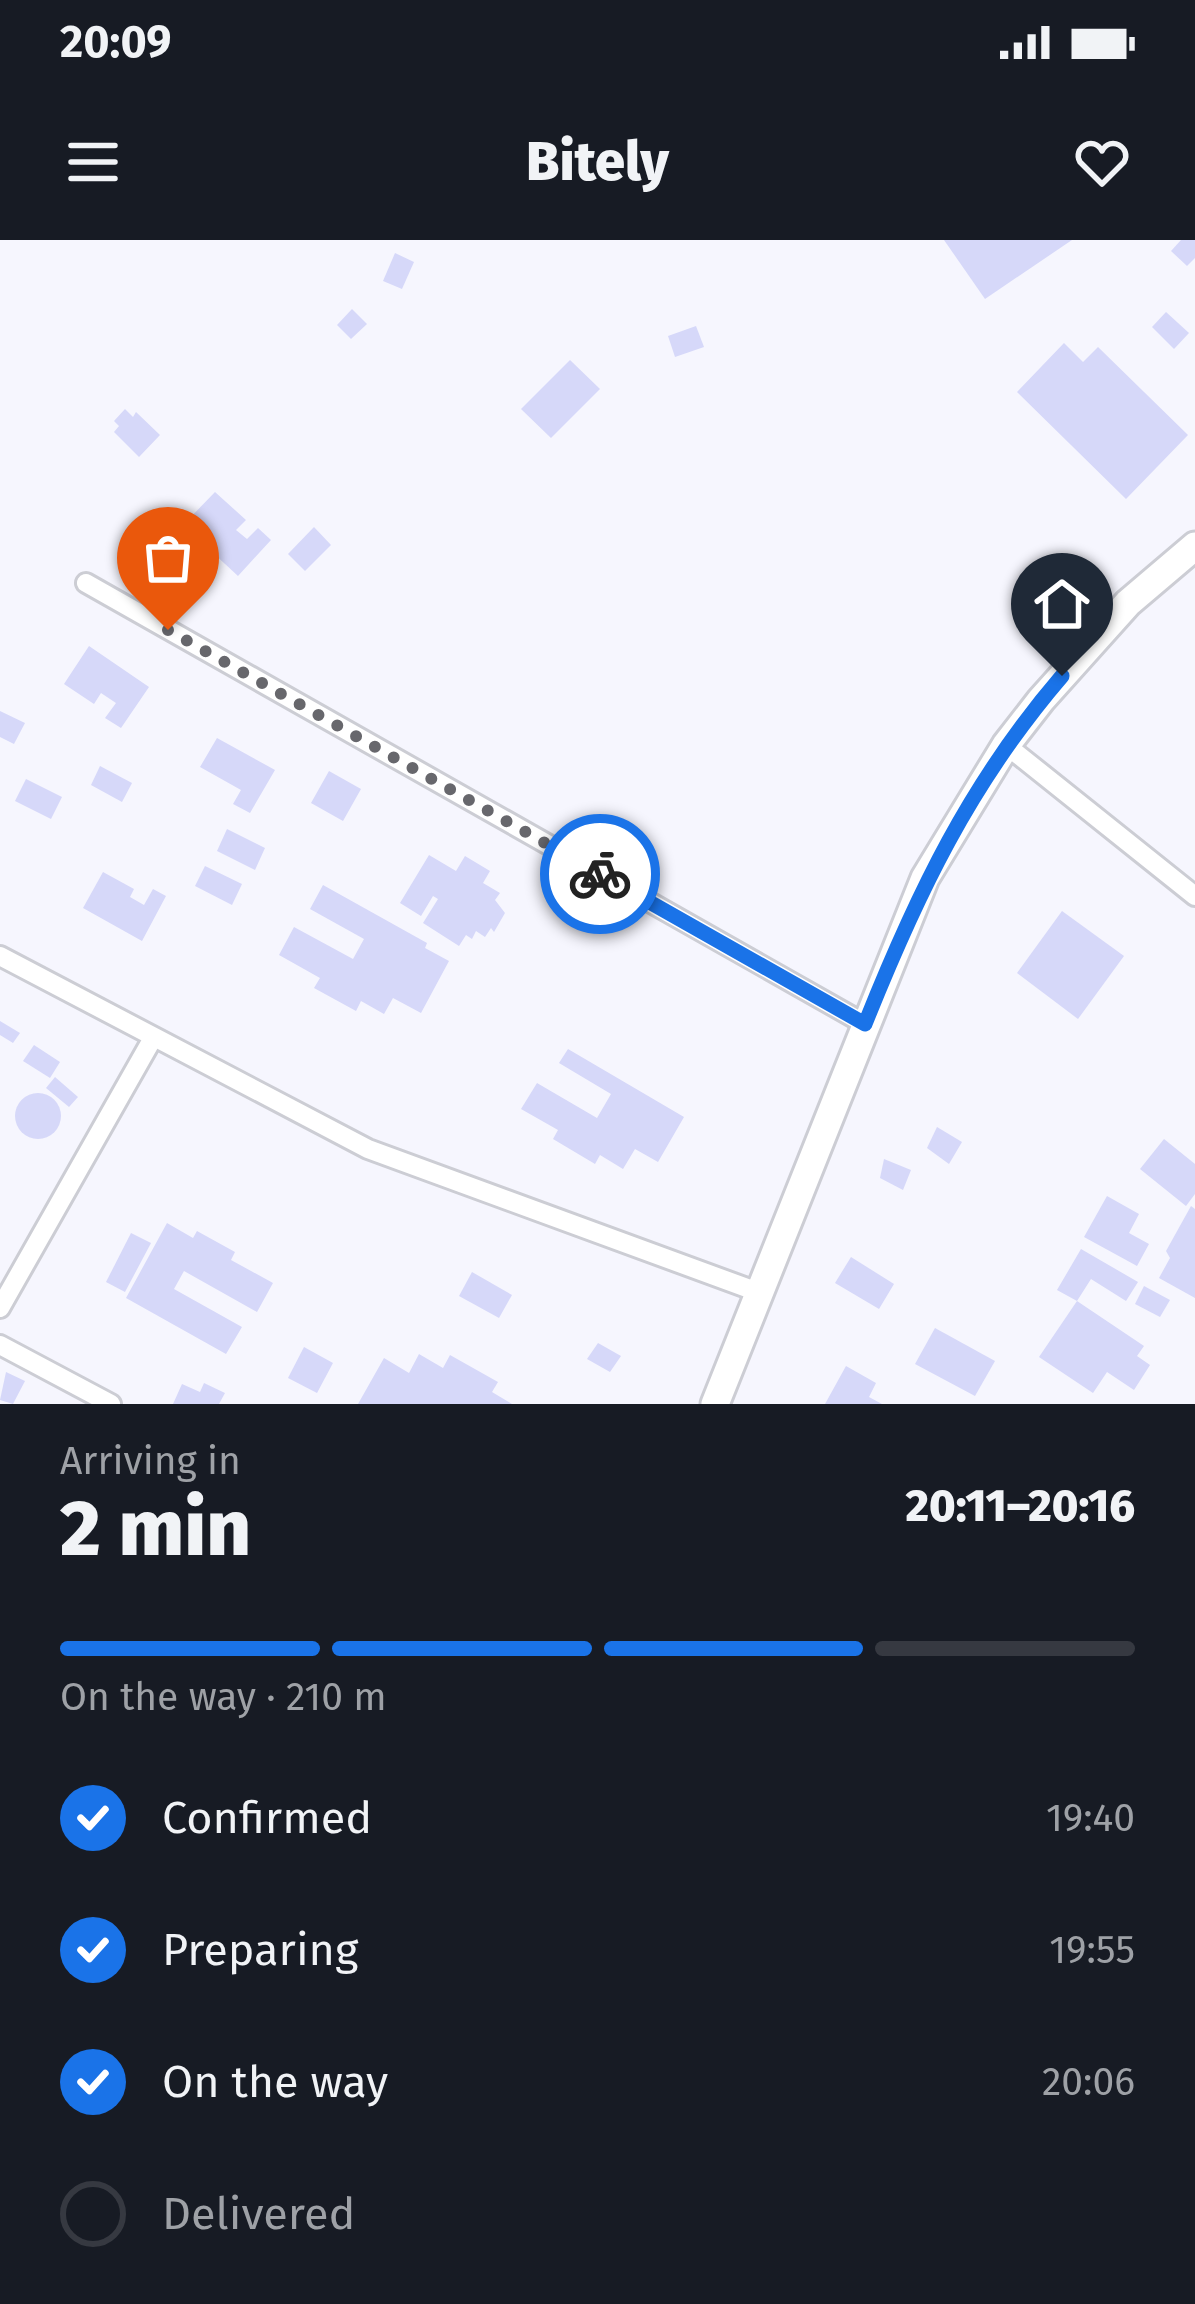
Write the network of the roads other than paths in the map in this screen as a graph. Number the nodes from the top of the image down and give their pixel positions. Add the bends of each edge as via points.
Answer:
1 (1195, 546) edge
2 (86, 584) dead end
3 (1006, 745) junction
4 (1195, 896) edge
5 (0, 956) edge
6 (865, 1024) junction
7 (153, 1038) junction
8 (758, 1292) junction
9 (0, 1308) edge
10 (0, 1345) edge
11 (111, 1404) edge
12 (715, 1404) edge

1 - 3 main road via 1128,603
2 - 6 street
3 - 4 street
3 - 6 main road via 925,878
5 - 7 street
6 - 8 main road
7 - 8 street via 368,1149
7 - 9 street
8 - 12 main road
10 - 11 street

